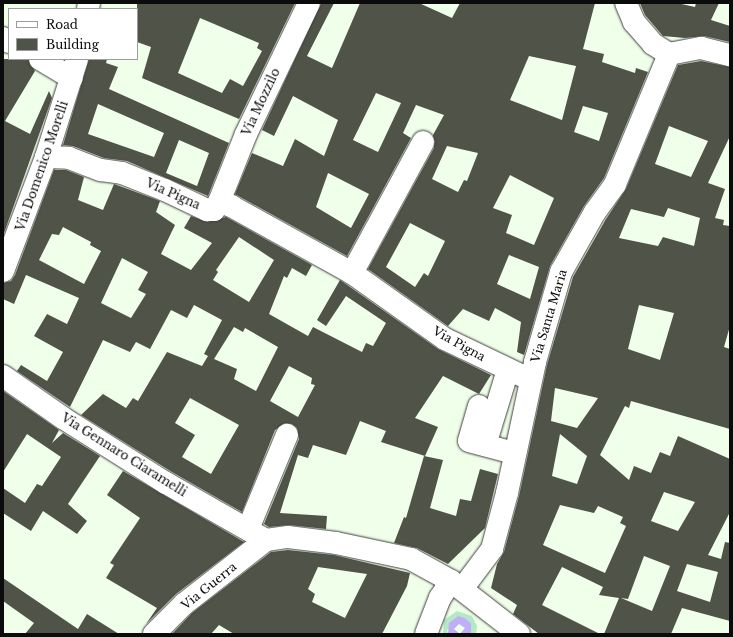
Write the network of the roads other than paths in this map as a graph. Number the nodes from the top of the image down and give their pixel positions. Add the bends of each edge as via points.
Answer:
1 (308, 3) edge
2 (626, 3) edge
3 (669, 54) junction
4 (730, 56) edge
5 (44, 60) edge
6 (74, 68) edge
7 (423, 142) dead end
8 (46, 157) junction
9 (219, 202) junction
10 (3, 271) edge
11 (352, 272) junction
12 (508, 370) junction
13 (3, 376) edge
14 (531, 380) junction
15 (479, 406) dead end
16 (287, 435) dead end
17 (485, 445) junction
18 (514, 453) junction
19 (257, 535) junction
20 (457, 585) junction
21 (154, 634) edge
22 (426, 634) edge
23 (519, 634) edge

1 - 9 street, Via Mozzilo via 246,134
2 - 3 street via 634,22 653,44
3 - 4 street via 701,48
3 - 14 street, Via Santa Maria via 615,184 595,212 562,272
5 - 6 street
6 - 8 street, Via Domenico Morelli
7 - 11 street
8 - 9 street, Via Pigna via 69,158 101,170 122,173 207,210 214,210
8 - 10 street, Via Domenico Morelli
9 - 11 street, Via Pigna via 231,206
11 - 12 street, Via Pigna via 445,339
12 - 14 street, Via Pigna
12 - 17 street
13 - 19 street, Via Gennaro Ciaramelli via 63,418 166,483
14 - 18 street, Via Santa Maria
15 - 17 street via 469,440
16 - 19 street
17 - 18 street
18 - 20 street, Via Santa Maria via 507,494 492,549
19 - 20 street via 336,543 411,558
19 - 21 street, Via Guerra
20 - 22 street, Via Santa Maria via 440,598
20 - 23 street

